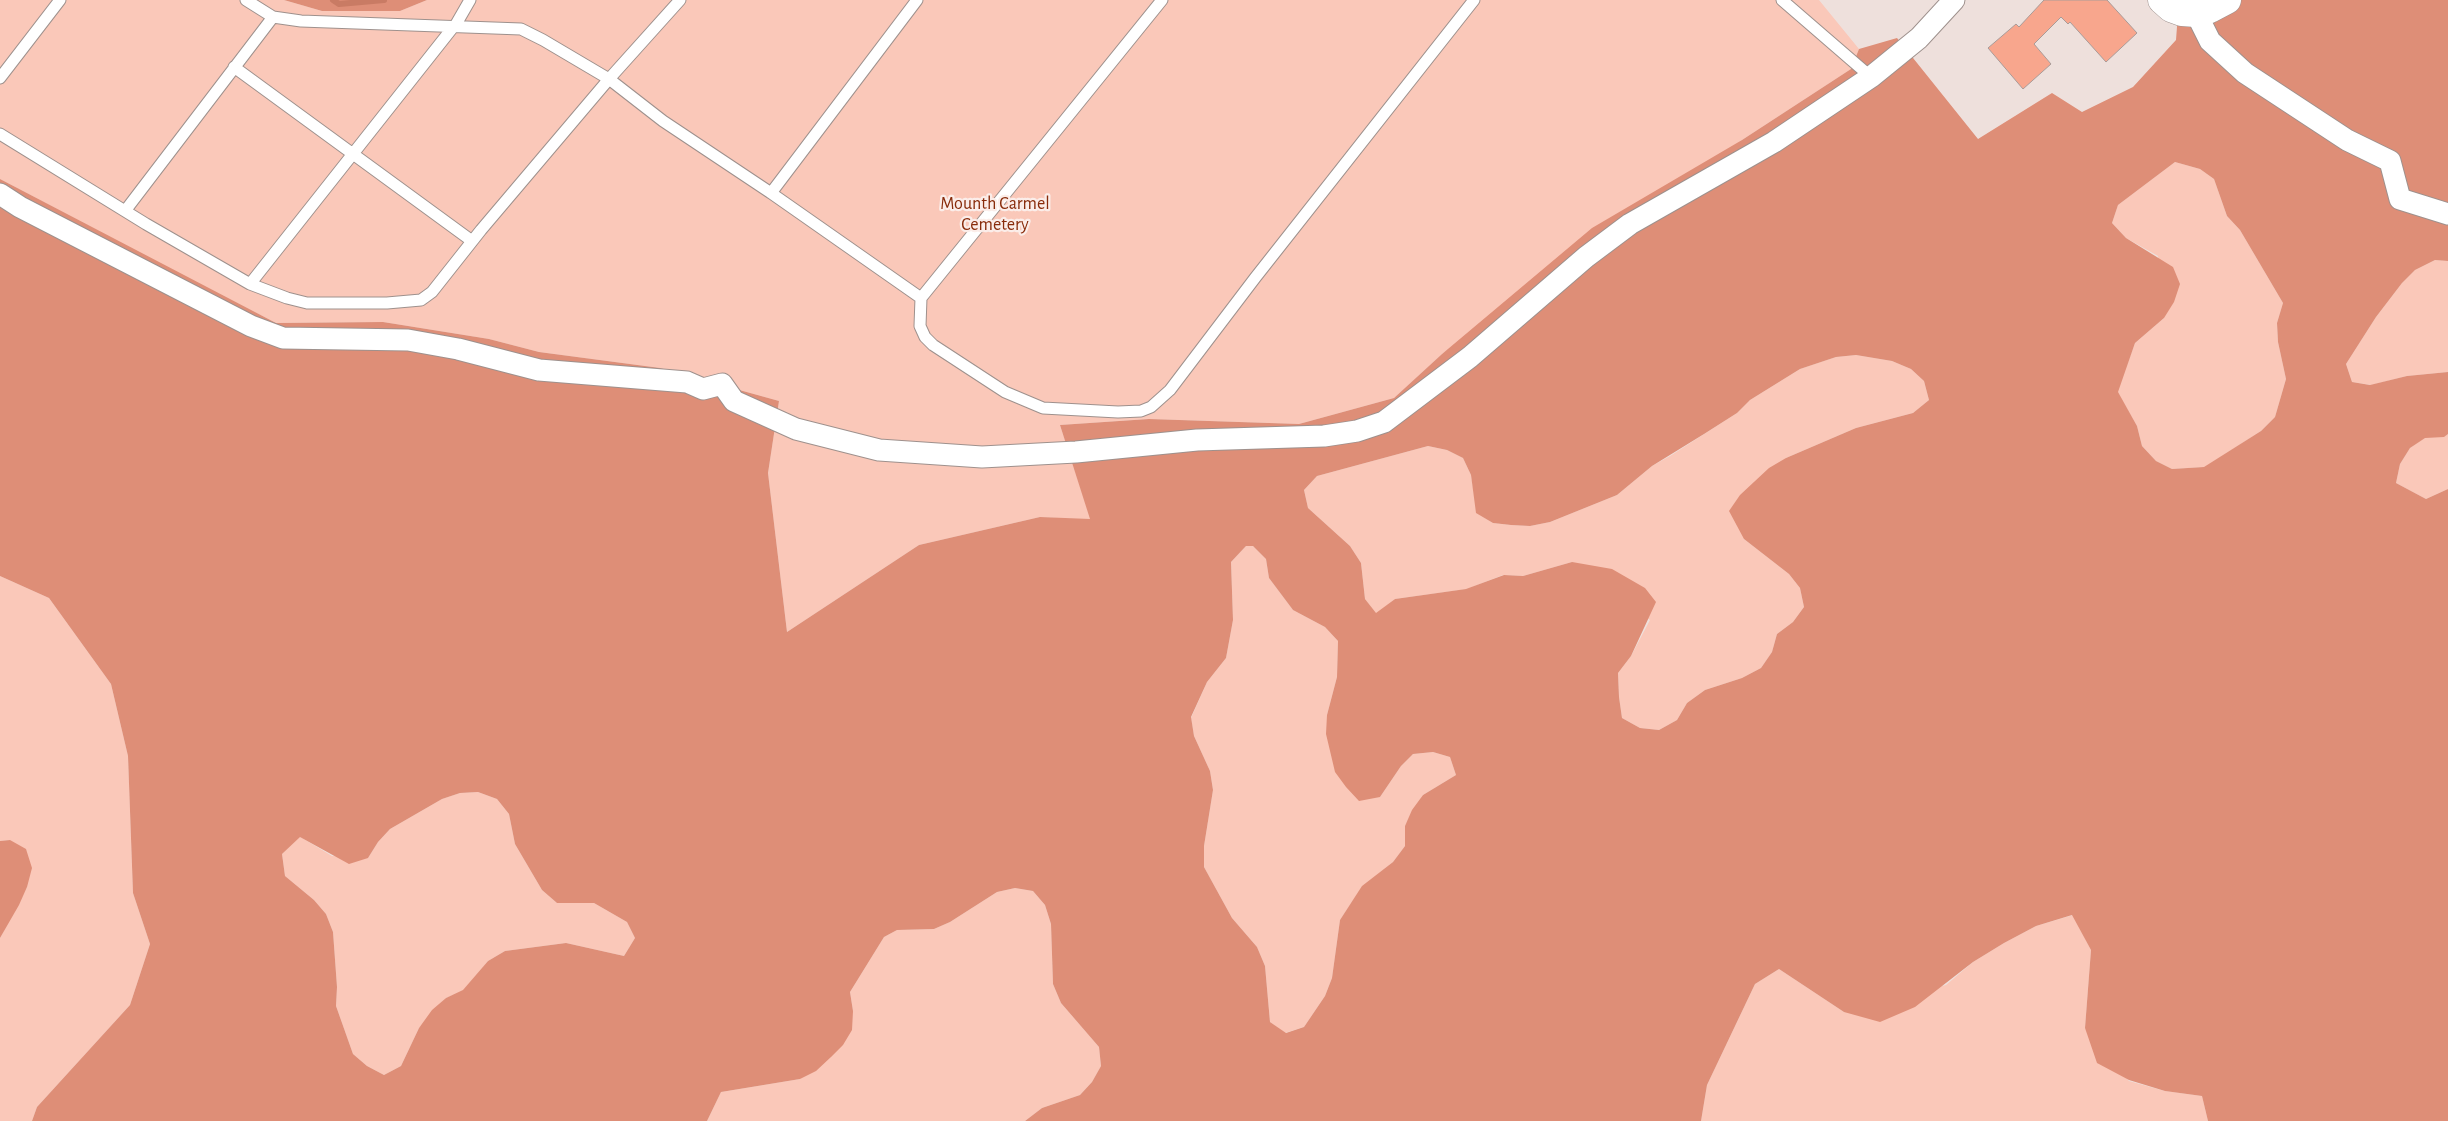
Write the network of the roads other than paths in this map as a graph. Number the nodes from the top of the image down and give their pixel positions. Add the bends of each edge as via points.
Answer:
1 (60, 0) edge
2 (246, 0) edge
3 (470, 0) edge
4 (680, 0) edge
5 (917, 0) edge
6 (1162, 0) edge
7 (1474, 0) edge
8 (1782, 0) edge
9 (1954, 0) edge
10 (2162, 0) edge
11 (2227, 0) edge
12 (2196, 13) junction
13 (273, 17) junction
14 (454, 26) junction
15 (234, 68) junction
16 (1871, 77) junction
17 (0, 78) edge
18 (609, 79) junction
19 (0, 134) edge
20 (353, 154) junction
21 (771, 192) junction
22 (0, 194) edge
23 (125, 211) junction
24 (2448, 214) edge
25 (472, 241) junction
26 (250, 284) junction
27 (921, 298) junction

1 - 17 lane
2 - 13 lane
3 - 14 lane
4 - 18 lane
5 - 21 lane
6 - 27 lane
7 - 27 lane via 1170,390 1151,407 1118,412 1043,408 1005,392 925,337 920,326
8 - 16 lane
9 - 16 street via 1920,38
10 - 12 main road via 2171,8
11 - 12 main road
12 - 24 street via 2210,42 2245,73 2347,140 2390,161 2400,199
13 - 14 lane via 301,21
13 - 15 lane
14 - 18 lane via 521,29
14 - 20 lane
15 - 20 lane
15 - 23 lane
16 - 22 street via 1774,142 1630,224 1586,257 1470,357 1384,422 1357,431 1324,436 1197,440 1076,452 982,457 879,450 796,429 734,401 722,384 703,388 687,382 539,370 408,340 283,338 251,326
18 - 21 lane via 663,121
18 - 25 lane
19 - 23 lane
20 - 25 lane
20 - 26 lane
21 - 27 lane
23 - 26 lane
25 - 26 lane via 432,292 421,300 307,303

